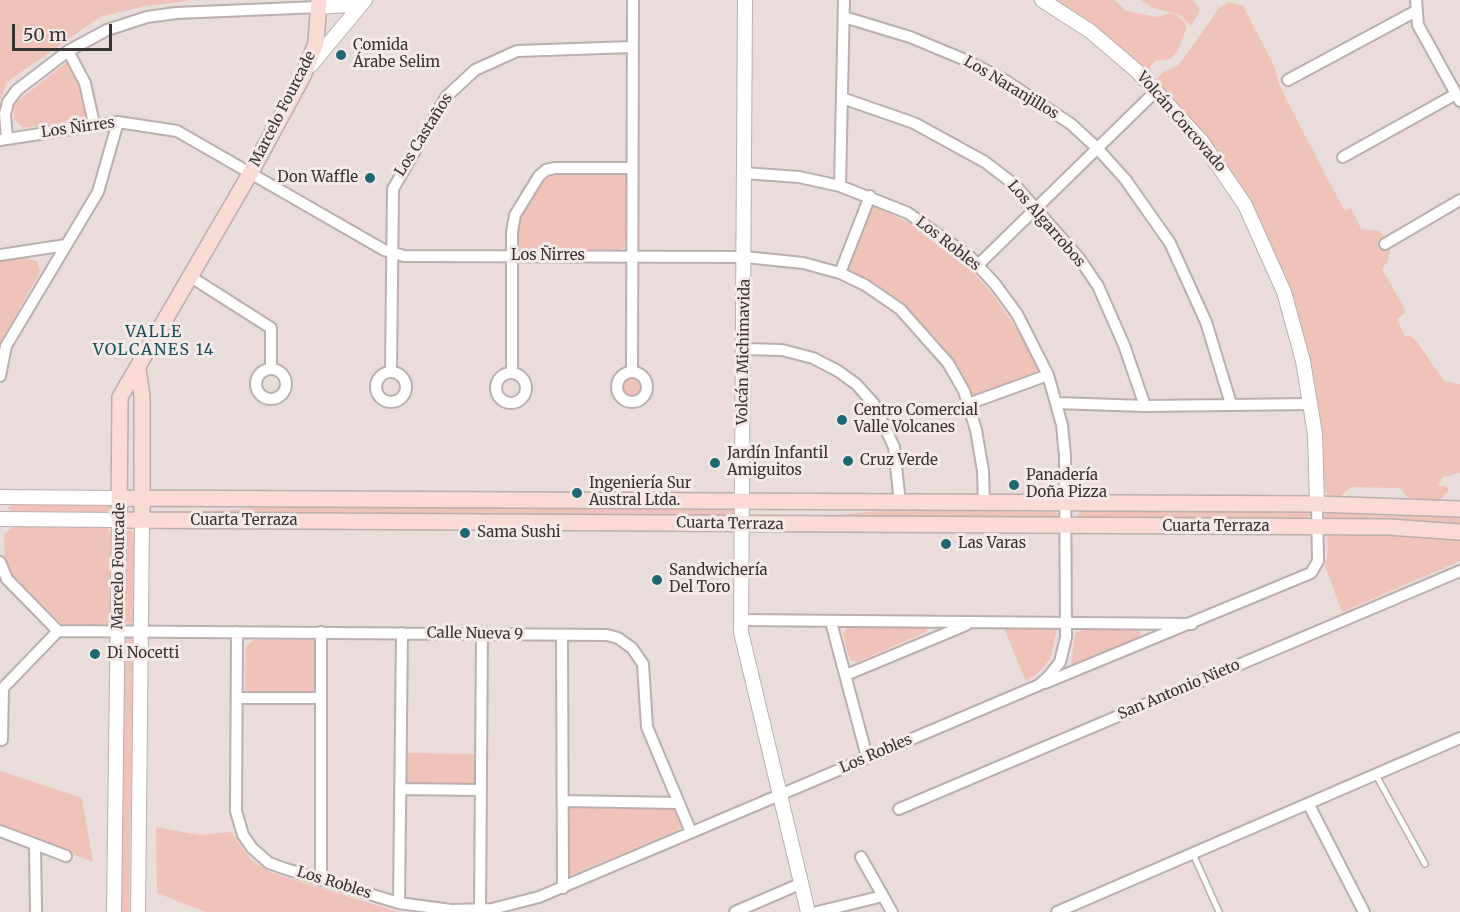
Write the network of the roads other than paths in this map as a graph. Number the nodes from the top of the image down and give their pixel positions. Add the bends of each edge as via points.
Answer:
1 (363, 0) edge
2 (633, 0) edge
3 (745, 0) edge
4 (844, 0) edge
5 (1042, 0) edge
6 (319, 4) edge
7 (1416, 5) edge
8 (844, 17) junction
9 (632, 48) junction
10 (68, 51) junction
11 (303, 76) junction
12 (1288, 80) dead end
13 (1156, 91) junction
14 (842, 98) junction
15 (1458, 98) edge
16 (118, 122) junction
17 (94, 124) junction
18 (4, 139) edge
19 (1097, 148) junction
20 (1343, 157) dead end
21 (632, 168) junction
22 (251, 172) junction
23 (744, 173) junction
24 (840, 186) junction
25 (870, 196) junction
26 (1460, 200) edge
27 (1035, 207) junction
28 (1384, 244) dead end
29 (66, 245) junction
30 (391, 253) junction
31 (0, 255) edge
32 (512, 256) junction
33 (633, 256) junction
34 (745, 257) junction
35 (978, 265) junction
36 (840, 273) junction
37 (191, 277) junction
38 (744, 349) junction
39 (138, 369) junction
40 (271, 369) dead end
41 (391, 371) dead end
42 (632, 372) dead end
43 (512, 373) dead end
44 (1048, 375) junction
45 (0, 376) edge
46 (1056, 403) junction
47 (968, 404) junction
48 (1231, 404) junction
49 (1311, 404) junction
50 (1144, 406) junction
51 (0, 497) edge
52 (120, 498) junction
53 (142, 498) junction
54 (742, 501) junction
55 (900, 503) junction
56 (984, 503) junction
57 (1067, 504) junction
58 (1317, 504) junction
59 (1460, 509) edge
60 (0, 519) edge
61 (120, 520) junction
62 (142, 521) junction
63 (742, 525) junction
64 (1067, 527) junction
65 (1317, 527) junction
66 (1460, 532) edge
67 (0, 562) edge
68 (1460, 571) edge
69 (741, 620) junction
70 (831, 622) junction
71 (972, 622) junction
72 (1067, 623) junction
73 (1192, 624) junction
74 (58, 631) junction
75 (117, 632) junction
76 (141, 632) junction
77 (237, 632) junction
78 (321, 632) junction
79 (402, 633) junction
80 (482, 634) junction
81 (562, 635) junction
82 (846, 675) junction
83 (1039, 685) junction
84 (238, 698) junction
85 (321, 698) junction
86 (1460, 738) edge
87 (2, 740) dead end
88 (867, 758) junction
89 (117, 764) junction
90 (140, 764) junction
91 (1376, 775) junction
92 (400, 789) junction
93 (481, 790) junction
94 (782, 794) junction
95 (563, 801) junction
96 (679, 803) junction
97 (1309, 805) junction
98 (899, 809) dead end
99 (0, 831) edge
100 (692, 832) junction
101 (35, 845) junction
102 (1193, 854) junction
103 (66, 856) dead end
104 (861, 857) dead end
105 (1425, 864) dead end
106 (321, 880) junction
107 (802, 883) junction
108 (563, 888) junction
109 (883, 896) junction
110 (399, 903) junction
111 (480, 910) junction
112 (36, 912) edge
113 (114, 912) edge
114 (138, 912) edge
115 (735, 912) edge
116 (808, 912) edge
117 (817, 912) edge
118 (892, 912) edge
119 (1057, 912) edge
120 (1219, 912) edge
121 (1364, 912) edge

1 - 6 street via 347,5
1 - 11 street
2 - 9 street
3 - 23 street, Volcán Michimavida
4 - 8 street
5 - 13 street, Volcán Corcovado via 1109,45
6 - 10 street via 163,14 106,30
6 - 11 main road, Marcelo Fourcade via 316,43
7 - 12 street
7 - 15 street via 1424,37
8 - 14 street
8 - 19 street, Los Naranjillos via 910,37 1003,79 1071,124
9 - 21 street
9 - 30 street, Los Castaños via 517,51 486,63 465,77 446,97 394,184
10 - 17 street via 85,83
10 - 18 street via 11,96 5,114
11 - 22 main road, Marcelo Fourcade
13 - 19 street
13 - 49 street, Volcán Corcovado via 1218,163 1257,227 1289,309
14 - 24 street
14 - 27 street, Los Algarrobos via 888,113 953,144 1015,185
15 - 20 street
16 - 17 street, Los Ñirres
16 - 22 street, Los Ñirres via 177,131
16 - 29 street via 98,192
17 - 18 street, Los Ñirres
19 - 27 street
19 - 48 street, Los Naranjillos via 1133,188 1170,243 1206,322
21 - 32 street via 555,168 542,173 514,219
21 - 33 street
22 - 30 street, Los Ñirres
22 - 37 main road, Marcelo Fourcade
23 - 24 street, Los Robles via 799,177
23 - 34 street, Volcán Michimavida
24 - 25 street, Los Robles
25 - 35 street, Los Robles via 922,222
25 - 36 street
26 - 28 street
27 - 35 street
27 - 50 street, Los Algarrobos via 1098,286 1124,345
29 - 31 street
29 - 45 street via 6,346
30 - 32 street, Los Ñirres via 413,257
30 - 41 street, Los Castaños
32 - 33 street, Los Ñirres
32 - 43 street
33 - 34 street, Los Ñirres
33 - 42 street
34 - 36 street, Los Ñirres via 803,263
34 - 38 street, Volcán Michimavida
35 - 44 street, Los Robles via 1017,314
36 - 47 street, Los Ñirres via 883,297 914,323 948,363
37 - 39 main road, Marcelo Fourcade
37 - 40 street via 271,328
38 - 54 street, Volcán Michimavida
38 - 55 street via 782,350 813,358 856,384 874,404 894,447
39 - 52 main road, Marcelo Fourcade via 120,397
39 - 53 main road, Marcelo Fourcade via 142,396
44 - 46 street, Los Robles
44 - 47 street
46 - 50 street
46 - 57 street, Los Robles via 1065,456
47 - 56 street, Los Ñirres via 981,457
48 - 49 street
48 - 50 street
49 - 58 street, Volcán Corcovado
51 - 52 street, Cuarta Terraza
52 - 53 main road, Cuarta Terraza
52 - 61 main road, Marcelo Fourcade
53 - 54 main road, Cuarta Terraza
53 - 62 main road, Marcelo Fourcade
54 - 55 main road, Cuarta Terraza
54 - 63 street, Volcán Michimavida
55 - 56 main road, Cuarta Terraza
56 - 57 main road, Cuarta Terraza
57 - 58 main road, Cuarta Terraza
57 - 64 street, Los Robles
58 - 59 main road, Cuarta Terraza
58 - 65 street, Volcán Corcovado
60 - 61 street, Cuarta Terraza
61 - 62 main road, Cuarta Terraza
61 - 75 street, Marcelo Fourcade
62 - 63 main road, Cuarta Terraza
62 - 76 street, Marcelo Fourcade
63 - 64 main road, Cuarta Terraza
63 - 69 street, Volcán Michimavida
64 - 65 main road, Cuarta Terraza
64 - 72 street, Los Robles
65 - 66 main road, Cuarta Terraza
65 - 73 street, Volcán Corcovado via 1318,561 1311,573
67 - 74 street via 7,579
68 - 98 street, San Antonio Nieto
69 - 70 street
69 - 94 street, Volcán Michimavida via 746,658
70 - 71 street
70 - 82 street
71 - 72 street
71 - 82 street
72 - 73 street
72 - 83 street, Los Robles via 1060,662
73 - 83 street, Volcán Corcovado
74 - 75 street, Calle Nueva 9
74 - 87 street via 3,688
75 - 76 street, Calle Nueva 9
75 - 89 street, Marcelo Fourcade
76 - 77 street, Calle Nueva 9
76 - 90 street, Marcelo Fourcade
77 - 78 street, Calle Nueva 9
77 - 84 street, Los Robles
78 - 79 street, Calle Nueva 9
78 - 85 street
79 - 80 street, Calle Nueva 9
79 - 92 street
80 - 81 street, Calle Nueva 9
80 - 93 street
81 - 95 street
81 - 96 street, Calle Nueva 9 via 607,635 626,642 637,654 645,672 646,728
82 - 88 street
83 - 88 street, Los Robles
84 - 85 street
84 - 106 street, Los Robles via 236,811 243,835 269,863
85 - 106 street
86 - 91 street
88 - 94 street, Los Robles
89 - 90 street
89 - 113 street, Marcelo Fourcade
90 - 114 street, Marcelo Fourcade
91 - 97 street
91 - 105 lane
92 - 93 street
92 - 110 street
93 - 111 street
94 - 100 street, Los Robles
94 - 107 street, Volcán Michimavida
95 - 96 street
95 - 108 street
96 - 100 street, Calle Nueva 9
97 - 102 street
97 - 121 street
99 - 101 street
100 - 108 street, Los Robles
101 - 103 street
101 - 112 street
102 - 119 street
102 - 120 lane
104 - 109 street
106 - 110 street, Los Robles
107 - 115 street
107 - 116 street, Volcán Michimavida
108 - 111 street, Los Robles via 520,903
109 - 117 street
109 - 118 street
110 - 111 street, Los Robles

